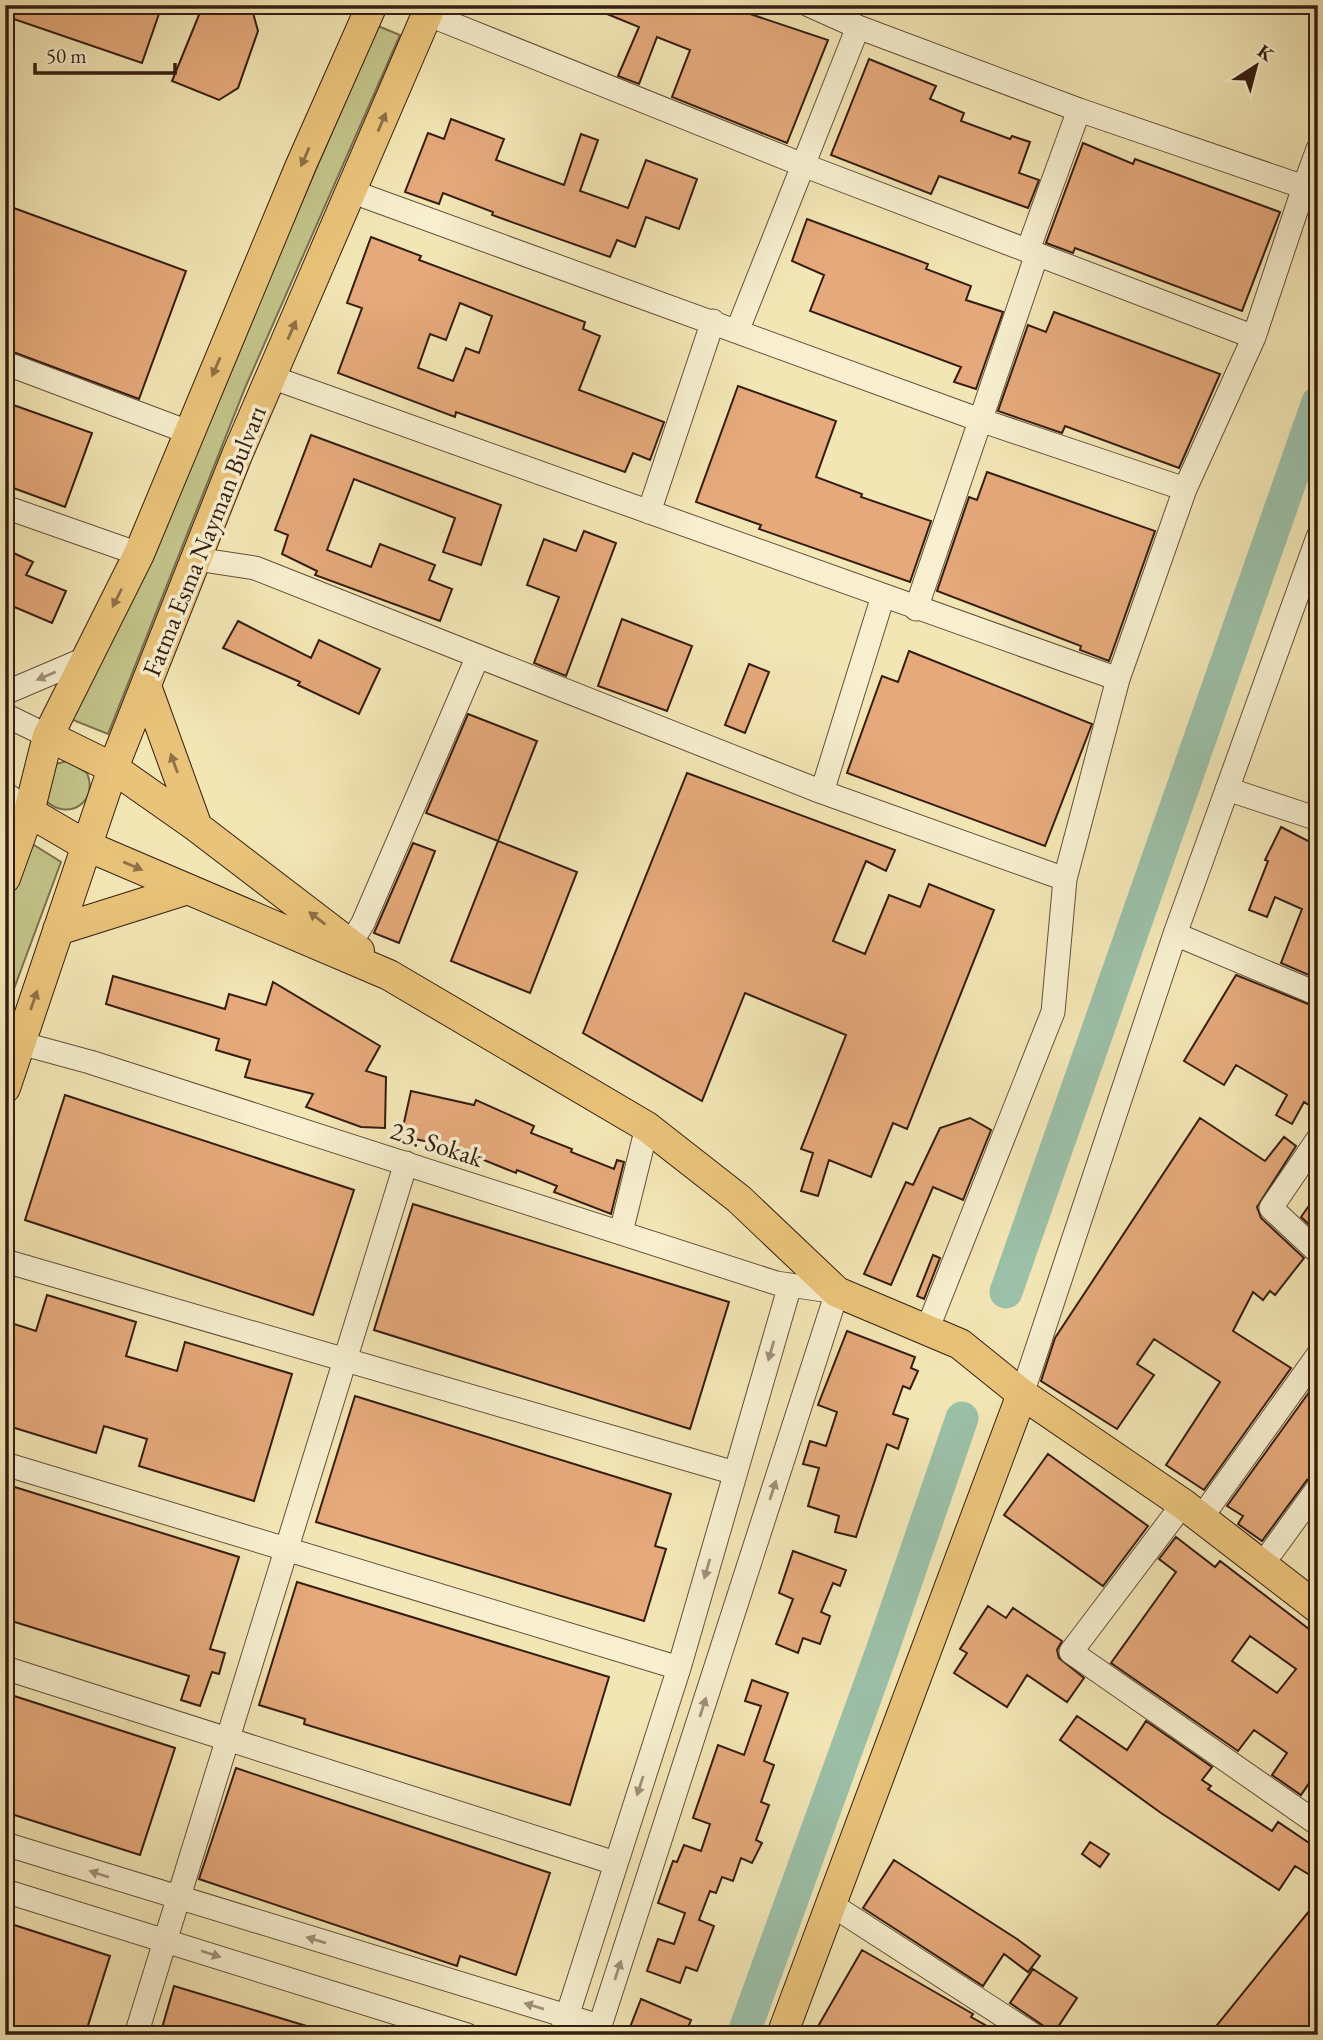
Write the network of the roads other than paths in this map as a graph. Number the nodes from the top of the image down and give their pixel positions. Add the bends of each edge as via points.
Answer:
1 (372, 5) edge
2 (422, 8) edge
3 (823, 8) edge
4 (858, 27) junction
5 (1079, 110) junction
6 (1318, 149) edge
7 (803, 165) junction
8 (1304, 187) junction
9 (353, 192) junction
10 (1032, 252) junction
11 (713, 321) junction
12 (738, 330) junction
13 (1254, 337) junction
14 (5, 363) edge
15 (271, 377) junction
16 (980, 420) junction
17 (188, 432) junction
18 (1185, 489) junction
19 (5, 507) edge
20 (649, 512) junction
21 (1318, 537) edge
22 (139, 554) junction
23 (196, 559) junction
24 (883, 596) junction
25 (916, 609) junction
26 (478, 656) junction
27 (87, 658) junction
28 (1118, 679) junction
29 (146, 686) junction
30 (5, 693) edge
31 (5, 715) edge
32 (48, 736) junction
33 (113, 768) junction
34 (1227, 789) junction
35 (822, 792) junction
36 (5, 793) edge
37 (29, 812) junction
38 (1318, 819) edge
39 (197, 827) junction
40 (87, 846) junction
41 (5, 878) edge
42 (1065, 879) junction
43 (188, 889) junction
44 (58, 930) junction
45 (1175, 934) junction
46 (350, 944) junction
47 (389, 975) junction
48 (1318, 995) edge
49 (20, 1043) junction
50 (5, 1088) edge
51 (647, 1127) junction
52 (1318, 1139) edge
53 (406, 1163) junction
54 (621, 1232) junction
55 (1314, 1241) edge
56 (5, 1261) edge
57 (790, 1285) junction
58 (837, 1292) junction
59 (927, 1330) junction
60 (1318, 1355) edge
61 (345, 1360) junction
62 (1022, 1394) junction
63 (5, 1464) edge
64 (735, 1473) junction
65 (1318, 1488) edge
66 (1192, 1511) junction
67 (286, 1549) junction
68 (1262, 1565) junction
69 (1318, 1608) edge
70 (5, 1668) edge
71 (679, 1668) junction
72 (227, 1739) junction
73 (1318, 1824) edge
74 (5, 1844) edge
75 (615, 1863) junction
76 (5, 1891) edge
77 (177, 1899) junction
78 (829, 1903) junction
79 (165, 1939) junction
80 (564, 2025) edge
81 (598, 2031) edge
82 (783, 2034) edge
83 (136, 2035) edge
84 (467, 2035) edge
85 (1033, 2035) edge

1 -> 17 main road, Fatma Esma Nayman Bulvarı
2 - 7 street
9 -> 2 main road, Fatma Esma Nayman Bulvarı
3 - 4 street
4 - 5 street
4 - 7 street
5 - 8 street
5 - 10 street
6 - 8 street
7 - 10 street
7 - 12 street
8 - 13 street
9 - 11 street
15 -> 9 main road, Fatma Esma Nayman Bulvarı
10 - 13 street
10 - 16 street
11 - 12 street
11 - 20 street
12 - 16 street
13 - 18 street
14 - 17 street
15 - 20 street
15 - 23 main road, Fatma Esma Nayman Bulvarı
16 - 18 street
16 - 25 street
17 - 22 main road, Fatma Esma Nayman Bulvarı
18 - 28 street
19 - 22 street
20 - 24 street
21 - 34 street
22 -> 27 main road, Fatma Esma Nayman Bulvarı
23 - 26 street via 255,568
23 - 29 main road, Fatma Esma Nayman Bulvarı
24 - 25 street
24 - 35 street
25 - 28 street
26 - 35 street
26 - 46 street
27 -> 30 street
27 - 32 main road, Fatma Esma Nayman Bulvarı
28 - 42 street
29 - 33 main road, Fatma Esma Nayman Bulvarı
39 -> 29 main road
31 - 32 street
32 - 33 main road
32 - 37 main road, Fatma Esma Nayman Bulvarı
33 - 39 main road
33 - 40 main road, Fatma Esma Nayman Bulvarı
34 - 38 street
34 - 45 street
35 - 42 street
36 - 37 street
37 - 40 main road
37 - 41 main road, Fatma Esma Nayman Bulvarı
46 -> 39 main road
40 -> 43 main road
40 - 44 main road, Fatma Esma Nayman Bulvarı
42 - 59 street via 1053,1012
43 - 44 main road
43 - 47 main road
49 -> 44 main road, Fatma Esma Nayman Bulvarı
45 - 48 street
45 - 62 street
46 - 47 main road
47 - 51 main road
49 - 50 main road, Fatma Esma Nayman Bulvarı
49 - 53 street, 23. Sokak
51 - 54 street
51 - 58 main road via 739,1199
52 - 55 street via 1271,1208
53 - 54 street, 23. Sokak
53 - 61 street
54 - 57 street, 23. Sokak
56 - 61 street
57 - 58 street, 23. Sokak
57 -> 64 street
58 - 59 main road
81 -> 58 street
59 - 62 main road via 960,1344
60 - 66 street
61 - 64 street
61 - 67 street
62 - 66 main road
62 - 78 main road
63 - 67 street
64 -> 71 street
65 - 68 street
66 - 68 main road
66 - 73 street via 1071,1652
67 - 71 street
67 - 72 street
68 - 69 main road
70 - 72 street
71 -> 75 street
72 - 75 street
72 - 77 street
77 -> 74 street
75 - 80 street
76 - 79 street
77 - 79 street
80 -> 77 street
78 - 82 main road
78 - 85 street
79 - 83 street
79 -> 84 street
80 - 81 street

